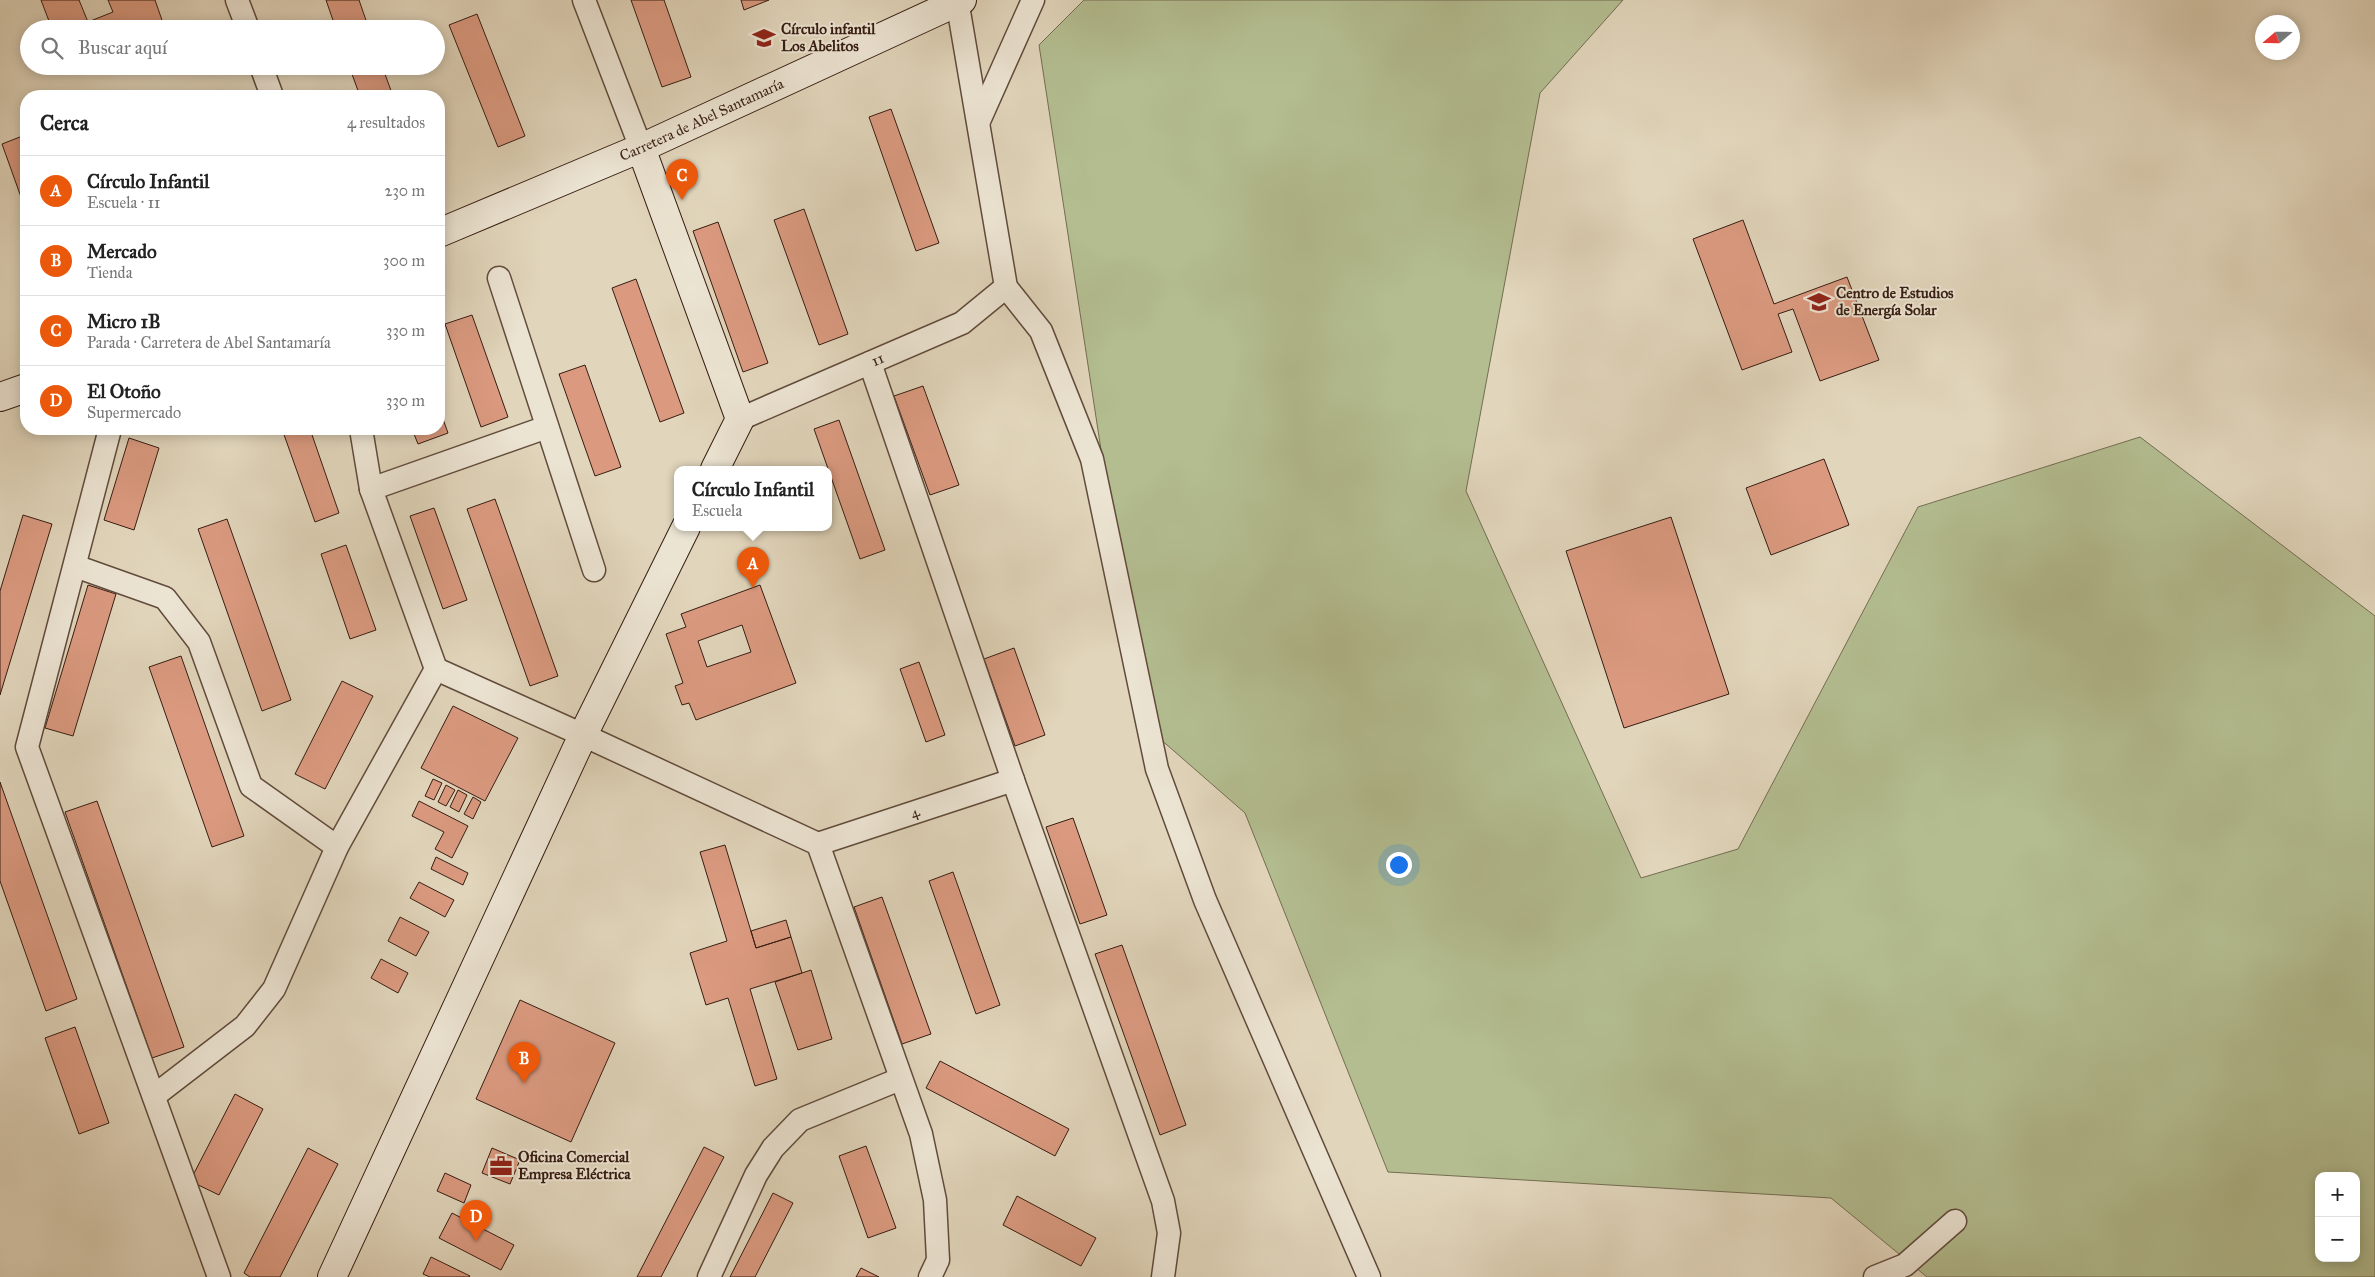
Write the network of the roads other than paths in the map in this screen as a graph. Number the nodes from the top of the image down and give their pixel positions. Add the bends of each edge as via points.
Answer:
1 (237, 0) edge
2 (584, 0) edge
3 (1033, 0) edge
4 (959, 1) edge
5 (245, 20) edge
6 (264, 75) edge
7 (270, 90) edge
8 (979, 121) junction
9 (641, 148) junction
10 (445, 230) edge
11 (499, 278) dead end
12 (1006, 287) junction
13 (870, 363) junction
14 (20, 390) edge
15 (0, 397) edge
16 (740, 419) junction
17 (547, 427) junction
18 (108, 435) edge
19 (362, 435) edge
20 (716, 466) edge
21 (371, 489) junction
22 (684, 531) edge
23 (75, 566) junction
24 (594, 570) dead end
25 (436, 670) junction
26 (583, 735) junction
27 (1013, 780) junction
28 (818, 844) junction
29 (336, 847) junction
30 (900, 1079) junction
31 (154, 1096) junction
32 (1956, 1221) dead end
33 (219, 1277) edge
34 (332, 1277) edge
35 (708, 1277) edge
36 (930, 1277) edge
37 (1163, 1277) edge
38 (1369, 1277) edge
39 (1875, 1277) edge

1 - 5 street
2 - 9 street
3 - 8 street
4 - 8 street
4 - 9 street, Carretera de Abel Santamaría
6 - 7 street
8 - 12 street
9 - 10 street, Carretera de Abel Santamaría
9 - 16 street
11 - 17 street
12 - 13 street, 11 via 962,322
12 - 38 street via 1041,331 1092,459 1157,768 1205,900
13 - 16 street, 11
13 - 27 street
14 - 15 street
16 - 20 street
17 - 21 street
17 - 24 street
18 - 23 street
19 - 21 street
21 - 25 street
22 - 26 street
23 - 29 street via 165,598 200,642 251,786
23 - 31 street via 27,747
25 - 26 street
25 - 29 street
26 - 28 street
26 - 34 street
27 - 28 street, 4
27 - 37 street via 1162,1201 1169,1233
28 - 30 street
29 - 31 street via 274,989 245,1026
30 - 35 street via 800,1120 772,1148
30 - 36 street via 921,1134 935,1200 938,1260
31 - 33 street
32 - 39 street via 1904,1265

